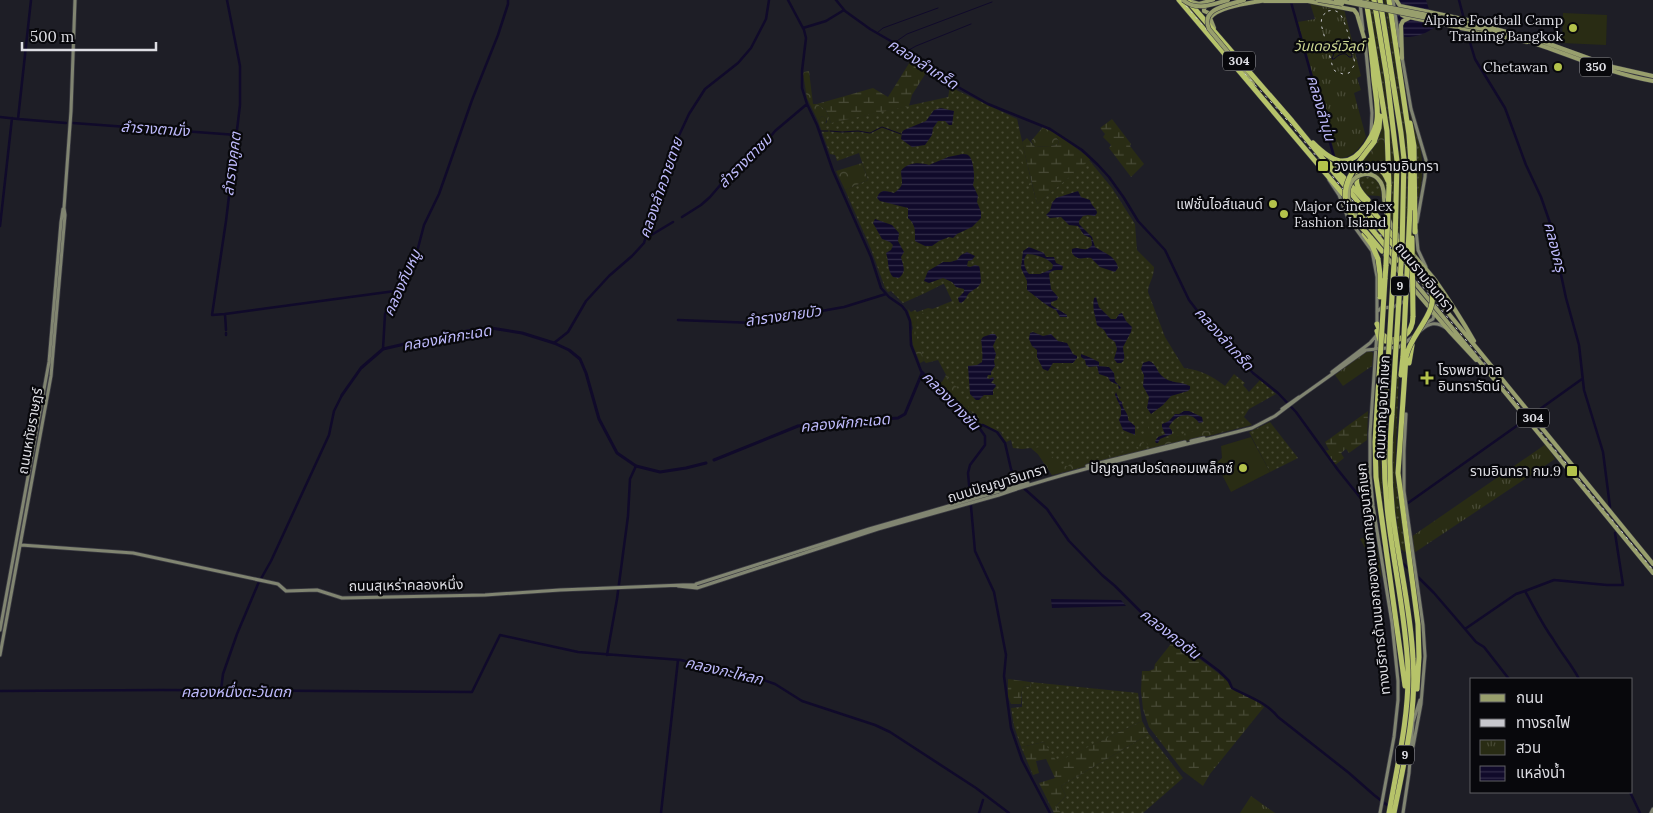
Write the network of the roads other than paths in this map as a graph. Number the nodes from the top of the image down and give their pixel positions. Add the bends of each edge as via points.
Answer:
1 (75, 0) edge
2 (1179, 0) edge
3 (1184, 0) edge
4 (1187, 0) edge
5 (1228, 0) edge
6 (1244, 0) edge
7 (1266, 0) edge
8 (1318, 0) edge
9 (1336, 0) edge
10 (1350, 0) edge
11 (1359, 0) edge
12 (1380, 0) edge
13 (1211, 1) edge
14 (1369, 1) edge
15 (1394, 1) edge
16 (1344, 8) junction
17 (1377, 8) junction
18 (1407, 8) junction
19 (1197, 12) junction
20 (1213, 14) junction
21 (1443, 15) junction
22 (1192, 16) junction
23 (1409, 18) junction
24 (1200, 20) junction
25 (1442, 24) junction
26 (1399, 26) junction
27 (1483, 28) junction
28 (1218, 35) junction
29 (1399, 40) junction
30 (1364, 41) junction
31 (1541, 43) junction
32 (1402, 58) joint
33 (1653, 76) edge
34 (1653, 81) edge
35 (1256, 93) junction
36 (1292, 121) junction
37 (1371, 142) junction
38 (1308, 152) junction
39 (1318, 154) junction
40 (1389, 185) junction
41 (1415, 204) junction
42 (1344, 206) junction
43 (64, 208) junction
44 (1410, 210) junction
45 (1416, 232) joint
46 (1398, 237) junction
47 (1382, 251) junction
48 (1399, 252) joint
49 (1397, 260) joint
50 (1429, 272) junction
51 (1429, 284) junction
52 (1377, 295) junction
53 (1423, 299) junction
54 (1377, 312) junction
55 (1377, 324) junction
56 (1422, 329) junction
57 (1378, 332) junction
58 (1450, 332) junction
59 (1414, 334) junction
60 (1405, 340) junction
61 (1392, 347) junction
62 (1375, 348) junction
63 (1369, 349) junction
64 (1479, 351) junction
65 (1375, 354) junction
66 (1405, 357) junction
67 (1376, 364) junction
68 (1485, 368) junction
69 (1326, 378) junction
70 (1402, 407) junction
71 (1406, 414) dead end
72 (1399, 450) junction
73 (17, 539) junction
74 (1394, 543) junction
75 (21, 545) junction
76 (15, 549) junction
77 (1653, 564) edge
78 (1652, 573) edge
79 (696, 586) joint
80 (0, 630) edge
81 (0, 655) edge
82 (1407, 696) junction
83 (1421, 697) junction
84 (1413, 704) junction
85 (1414, 715) junction
86 (1419, 716) junction
87 (1412, 752) junction
88 (1393, 804) junction
89 (1653, 809) edge
90 (1381, 811) edge
91 (1403, 812) edge
92 (1389, 813) edge
93 (1394, 813) edge
94 (1651, 813) edge

1 - 43 main road, ถนนหทัยราษฎร์
2 - 22 highway, ถนนรามอินทรา / 304
3 - 5 main road, bridge via 1200,7
4 - 13 main road via 1197,4
4 - 19 highway, ถนนรามอินทรา / 304
6 - 35 main road, bridge via 1209,14 1207,24
7 - 16 main road via 1308,1
7 - 20 main road
8 - 17 main road, 350, bridge
9 - 17 main road, 350, bridge
10 - 14 main road, 350, bridge
10 - 16 main road
11 - 14 main road, 350, bridge
11 - 30 main road
12 - 74 highway, ถนนกาญจนาภิเษก / 9, bridge via 1404,159 1390,458
13 - 20 main road via 1204,12
14 - 27 main road, 350, bridge
14 - 37 highway via 1380,119 1378,134
14 - 40 highway via 1387,131
14 - 74 highway, ถนนกาญจนาภิเษก / 9, bridge via 1388,88 1397,161 1385,414 1385,484
15 - 18 main road
15 - 26 main road
15 - 29 highway
16 - 30 main road via 1356,12
17 - 27 main road, 350, bridge
18 - 21 main road, bridge
18 - 23 main road, bridge via 1402,9 1401,14
19 - 22 highway
19 - 24 highway, ถนนรามอินทรา / 304
20 - 28 main road via 1210,21
21 - 25 main road via 1447,20
21 - 31 main road via 1510,29
22 - 24 highway, ถนนรามอินทรา / 304
23 - 25 main road, bridge
23 - 26 main road
24 - 28 highway, ถนนรามอินทรา / 304
24 - 35 highway, ถนนรามอินทรา / 304
25 - 31 main road
26 - 29 main road
27 - 31 main road, 350
28 - 36 highway, ถนนรามอินทรา / 304
29 - 32 main road
29 - 41 highway via 1404,99 1414,146
30 - 37 main road via 1372,113
31 - 33 main road, 350 via 1599,63
31 - 34 main road, 350 via 1607,70
32 - 41 main road via 1426,160 1425,177
35 - 38 highway, ถนนรามอินทรา / 304
36 - 37 highway via 1333,160 1354,158
36 - 39 highway, ถนนรามอินทรา / 304
37 - 47 highway, bridge via 1349,178 1345,192 1348,208
38 - 42 main road, ทางบริการด้านนอกของถนนกาญจนาภิเษก
38 - 49 highway, ถนนรามอินทรา / 304
39 - 48 highway, ถนนรามอินทรา / 304
39 - 51 highway via 1343,177 1417,265
40 - 46 highway via 1383,171 1375,166 1364,168 1357,178 1357,185
40 - 57 highway, bridge
41 - 44 highway
41 - 45 highway
42 - 52 main road, ทางบริการด้านนอกของถนนกาญจนาภิเษก via 1348,218 1372,252
42 - 57 highway, bridge via 1367,237 1378,260
43 - 73 main road, ถนนหทัยราษฎร์ via 49,360
43 - 75 main road, ถนนหทัยราษฎร์ via 52,376
44 - 55 highway, bridge via 1413,324 1408,333 1398,339 1385,336
44 - 66 highway, bridge
45 - 50 main road via 1418,250
46 - 47 main road, bridge via 1385,210 1381,182 1369,174 1361,174 1352,180 1348,199 1354,213
46 - 50 main road
47 - 53 main road
48 - 64 main road, ถนนรามอินทรา / 304
49 - 68 main road, ถนนรามอินทรา / 304
50 - 64 main road
51 - 59 highway, bridge via 1428,309
51 - 66 highway, bridge via 1433,297 1431,310
52 - 53 main road via 1379,303 1384,305 1393,305 1412,296
52 - 54 main road, ทางบริการด้านนอกของถนนกาญจนาภิเษก
53 - 58 main road
54 - 55 main road, ทางบริการด้านนอกของถนนกาญจนาภิเษก
54 - 59 main road via 1411,298 1419,299 1434,317
55 - 57 main road, ทางบริการด้านนอกของถนนกาญจนาภิเษก
56 - 58 main road via 1436,323
56 - 59 main road, ถนนปัญญาอินทรา
56 - 70 highway via 1411,350
57 - 60 highway via 1380,340 1385,342
57 - 62 main road, ทางบริการด้านนอกของถนนกาญจนาภิเษก
57 - 69 main road, ถนนปัญญาอินทรา via 1370,344
57 - 82 highway, bridge via 1375,465
58 - 68 main road
59 - 60 highway
59 - 61 main road, ถนนปัญญาอินทรา via 1406,343
60 - 61 highway
61 - 62 main road, ถนนปัญญาอินทรา
61 - 67 main road via 1379,356
61 - 67 main road via 1379,352
62 - 63 main road, ถนนปัญญาอินทรา
62 - 65 main road, ทางบริการด้านนอกของถนนกาญจนาภิเษก
63 - 65 main road
63 - 69 main road, ถนนปัญญาอินทรา
64 - 77 main road, ถนนรามอินทรา / 304
65 - 67 main road, ทางบริการด้านนอกของถนนกาญจนาภิเษก
66 - 70 highway
66 - 72 highway
67 - 90 main road, ทางบริการด้านนอกของถนนกาญจนาภิเษก via 1370,464 1398,681 1395,728
68 - 78 main road, ถนนรามอินทรา / 304
69 - 79 main road, ถนนปัญญาอินทรา via 1265,423 1252,428 1024,485
70 - 72 highway
71 - 83 main road via 1404,491 1425,638
72 - 84 highway via 1399,484 1419,638 1419,675
73 - 75 main road
73 - 76 main road, ถนนหทัยราษฎร์
74 - 82 highway, ถนนกาญจนาภิเษก / 9 via 1407,658
74 - 84 highway, ถนนกาญจนาภิเษก / 9 via 1403,578 1413,658
75 - 76 main road
75 - 79 main road, ถนนสุเหร่าคลองหนึ่ง via 128,553 278,584 286,591 314,589 341,598
75 - 81 main road, ถนนหทัยราษฎร์
76 - 80 main road, ถนนหทัยราษฎร์
82 - 88 highway, ถนนกาญจนาภิเษก / 9
83 - 85 main road
83 - 86 main road
84 - 88 highway, ถนนกาญจนาภิเษก / 9
85 - 86 main road via 1418,713
85 - 87 main road
86 - 87 main road
87 - 91 main road
88 - 92 highway, ถนนกาญจนาภิเษก / 9
88 - 93 highway, ถนนกาญจนาภิเษก / 9
89 - 94 main road

